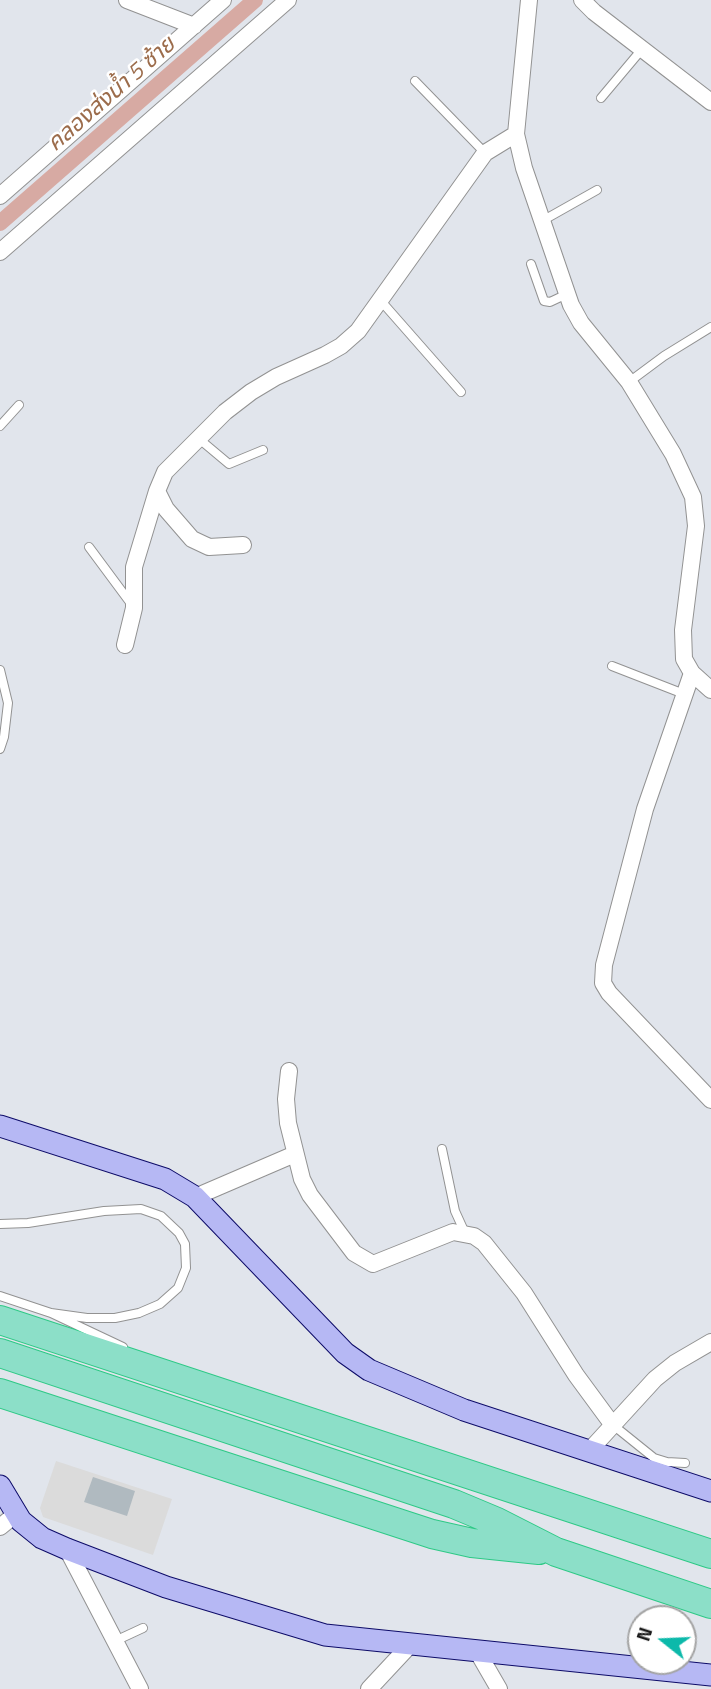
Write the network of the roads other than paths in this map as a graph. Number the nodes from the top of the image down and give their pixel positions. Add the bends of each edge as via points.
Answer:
1 (127, 0) edge
2 (223, 0) edge
3 (288, 0) edge
4 (529, 0) edge
5 (582, 0) edge
6 (194, 26) junction
7 (643, 48) junction
8 (415, 81) dead end
9 (601, 98) dead end
10 (711, 102) edge
11 (516, 134) junction
12 (485, 153) junction
13 (597, 190) dead end
14 (0, 196) edge
15 (542, 221) junction
16 (0, 252) edge
17 (531, 264) dead end
18 (567, 294) junction
19 (381, 301) junction
20 (711, 327) edge
21 (629, 382) junction
22 (461, 391) dead end
23 (19, 405) dead end
24 (0, 426) edge
25 (198, 438) junction
26 (263, 450) dead end
27 (156, 491) junction
28 (243, 545) dead end
29 (89, 547) dead end
30 (134, 608) junction
31 (125, 645) dead end
32 (612, 666) dead end
33 (0, 670) edge
34 (692, 673) junction
35 (711, 690) edge
36 (684, 694) junction
37 (0, 749) edge
38 (289, 1071) dead end
39 (711, 1100) edge
40 (0, 1126) edge
41 (442, 1149) dead end
42 (295, 1154) junction
43 (195, 1196) junction
44 (0, 1224) edge
45 (464, 1233) junction
46 (0, 1296) edge
47 (51, 1312) junction
48 (0, 1320) edge
49 (711, 1342) edge
50 (127, 1350) dead end
51 (0, 1353) edge
52 (139, 1356) dead end
53 (184, 1381) junction
54 (0, 1393) edge
55 (612, 1424) junction
56 (590, 1450) junction
57 (685, 1463) dead end
58 (0, 1486) edge
59 (711, 1491) edge
60 (17, 1513) junction
61 (0, 1527) edge
62 (66, 1549) junction
63 (556, 1552) junction
64 (711, 1554) edge
65 (711, 1603) edge
66 (143, 1628) dead end
67 (115, 1641) junction
68 (410, 1645) junction
69 (477, 1651) junction
70 (711, 1675) edge
71 (497, 1687) edge
72 (140, 1689) edge
73 (369, 1689) edge

1 - 6 street
2 - 6 street
3 - 16 street
4 - 11 street
5 - 7 street
6 - 14 street
7 - 9 lane
7 - 10 street
8 - 12 lane
11 - 12 street
11 - 15 street
12 - 19 street
13 - 15 lane
15 - 18 street
17 - 18 lane via 544,301
18 - 21 street via 580,323
19 - 22 lane
19 - 25 street via 341,346 251,392
20 - 21 lane
21 - 34 street via 693,497 696,526 683,629 684,659
23 - 24 lane
25 - 26 lane via 229,464
25 - 27 street via 165,472
27 - 28 street via 191,540 224,548
27 - 30 street via 134,567
29 - 30 lane
30 - 31 street
32 - 36 lane
33 - 37 lane via 8,703
34 - 35 street
34 - 36 street
36 - 39 street via 645,809 603,983
38 - 42 street via 286,1099
40 - 43 main road via 165,1179
41 - 45 lane
42 - 43 street
42 - 45 street via 310,1195 354,1253 373,1264 453,1232
43 - 56 main road via 345,1353 369,1370 464,1410
44 - 47 lane via 141,1209 161,1216 179,1233 185,1244 186,1268 178,1288 160,1304 115,1318
45 - 55 street via 484,1243 524,1293
46 - 47 lane
47 - 50 lane
48 - 53 highway
49 - 55 street via 655,1379
51 - 63 highway via 454,1504
52 - 53 lane
53 - 64 highway
54 - 63 highway via 432,1534
55 - 56 street
55 - 57 lane via 654,1458
56 - 59 main road
58 - 60 main road
60 - 61 street
60 - 62 main road via 42,1538
62 - 67 street
62 - 68 main road via 270,1620 326,1635
63 - 65 highway
66 - 67 lane
67 - 72 street
68 - 69 main road
68 - 73 street
69 - 70 main road
69 - 71 street

